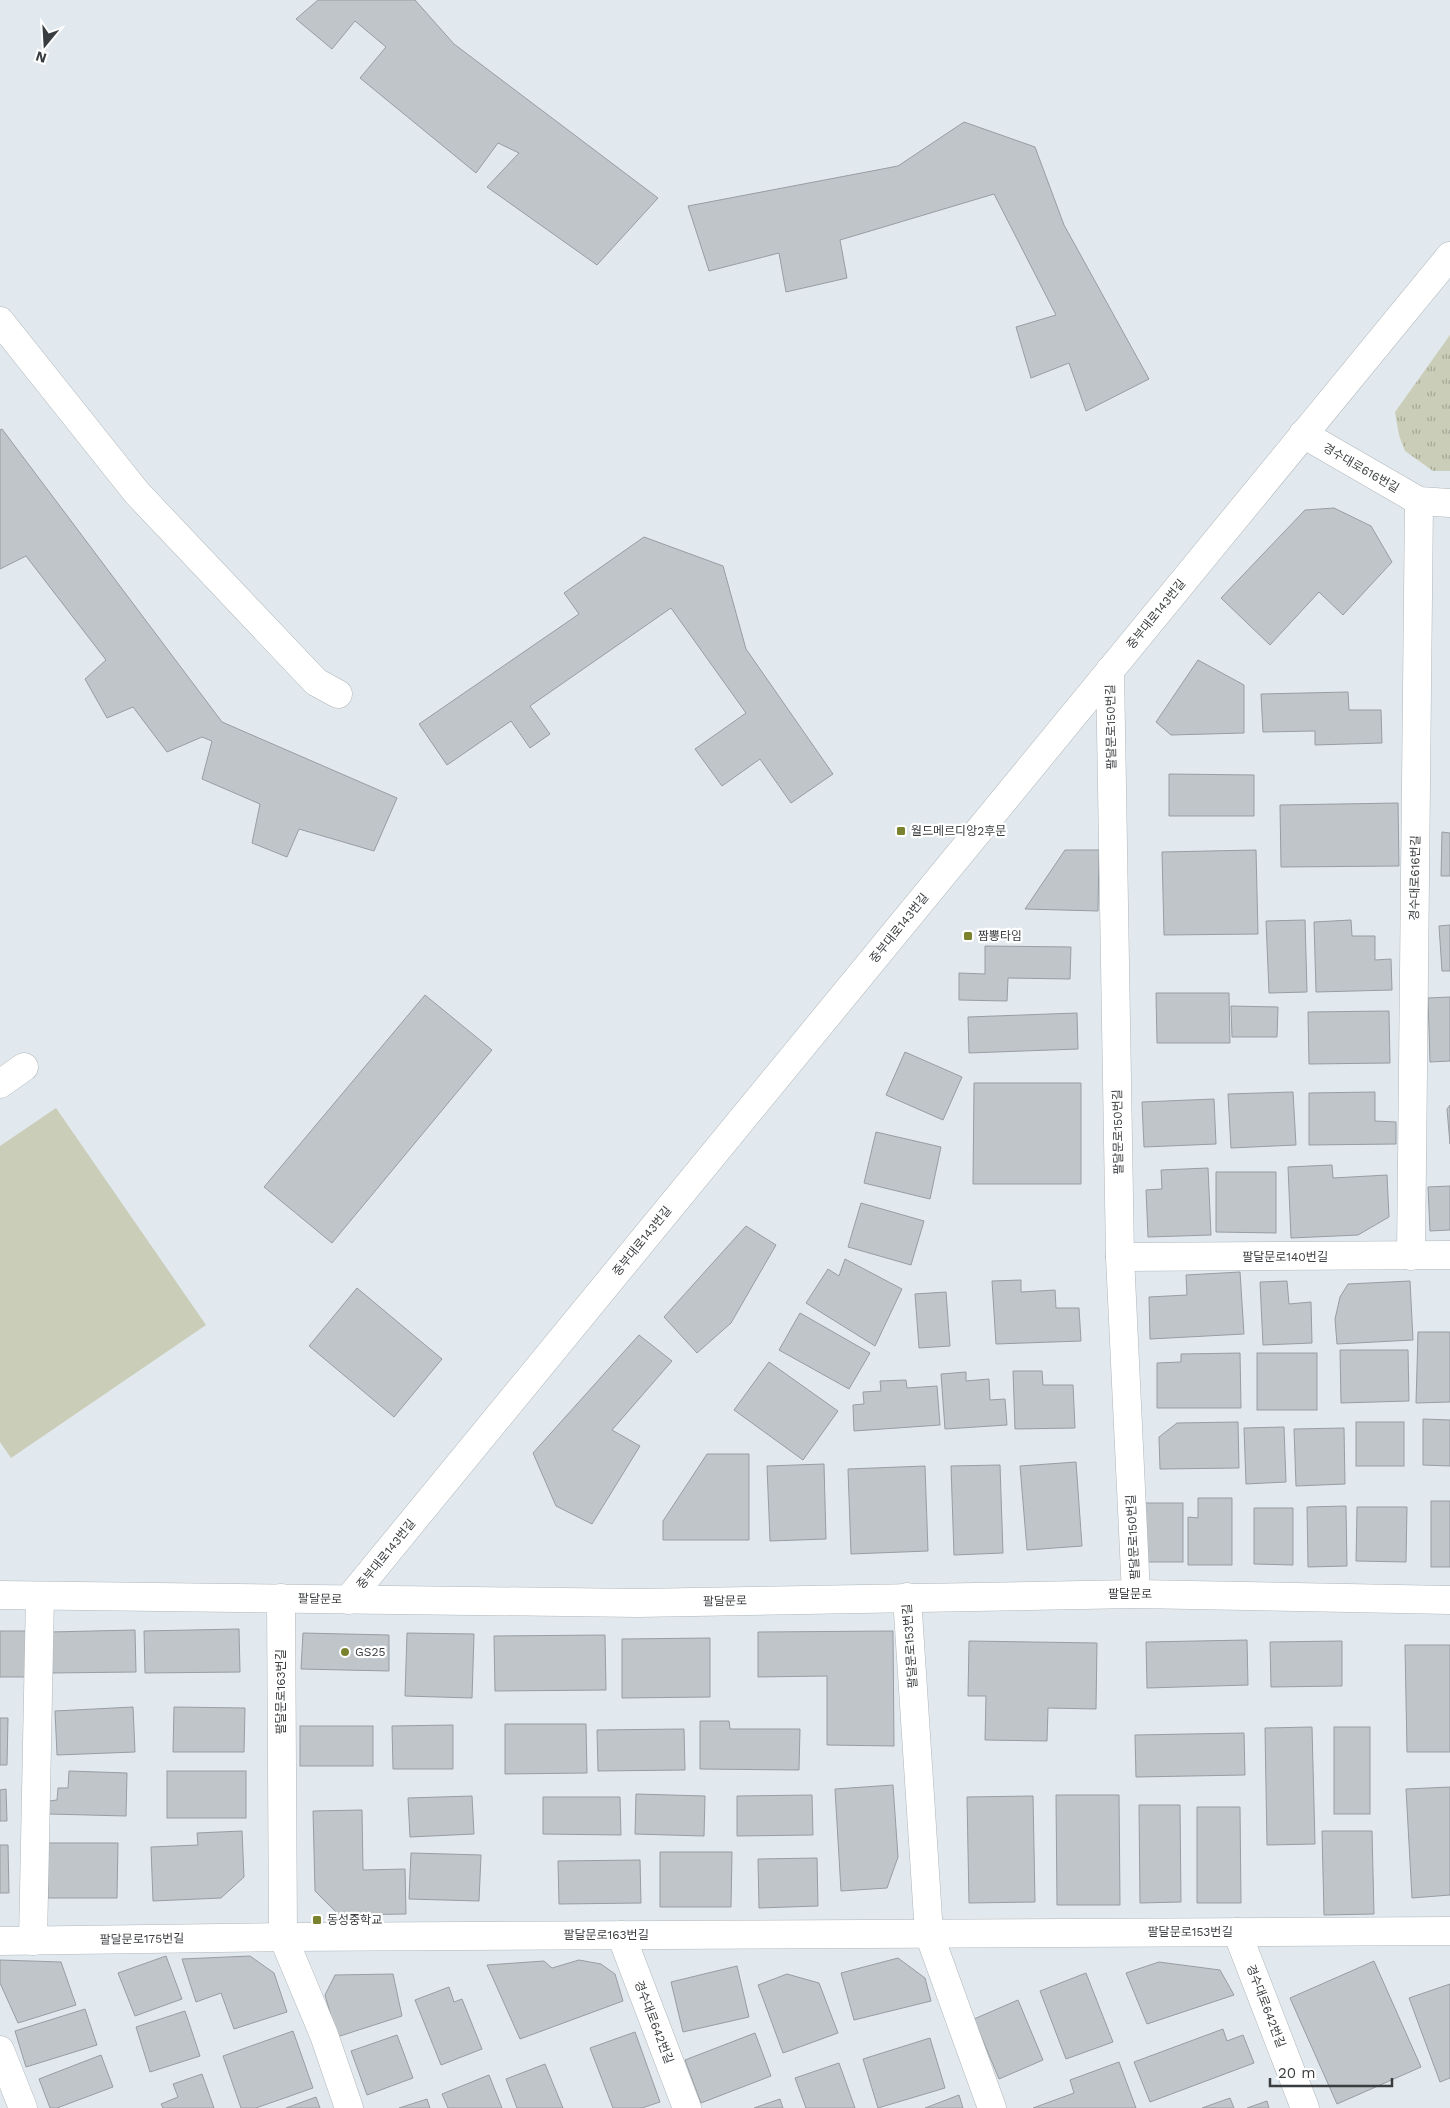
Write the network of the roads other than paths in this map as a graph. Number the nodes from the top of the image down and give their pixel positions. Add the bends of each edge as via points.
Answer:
1 (1450, 256) edge
2 (0, 321) edge
3 (1303, 434) junction
4 (1419, 501) junction
5 (1450, 503) edge
6 (1110, 670) junction
7 (338, 694) dead end
8 (24, 1067) dead end
9 (0, 1084) edge
10 (1450, 1255) edge
11 (1410, 1256) junction
12 (1120, 1258) junction
13 (1136, 1594) junction
14 (0, 1595) edge
15 (40, 1596) junction
16 (906, 1597) junction
17 (281, 1598) junction
18 (348, 1600) junction
19 (1450, 1600) edge
20 (1450, 1931) edge
21 (1238, 1932) junction
22 (929, 1934) junction
23 (620, 1935) junction
24 (283, 1936) junction
25 (0, 1941) edge
26 (33, 1941) junction
27 (0, 2050) edge
28 (23, 2108) edge
29 (350, 2108) edge
30 (687, 2108) edge
31 (992, 2108) edge
32 (1304, 2108) edge

1 - 3 street, 중부대로143번길
2 - 7 street via 137,493 316,682
3 - 4 street, 경수대로616번길
3 - 6 street, 중부대로143번길
4 - 5 street, 경수대로616번길
4 - 11 street, 경수대로616번길
6 - 12 street, 팔달문로150번길
6 - 18 street, 중부대로143번길
8 - 9 street
10 - 11 street, 팔달문로140번길
11 - 12 street, 팔달문로140번길
12 - 13 street, 팔달문로150번길
13 - 16 street, 팔달문로
13 - 19 street, 팔달문로
14 - 15 street, 팔달문로
15 - 17 street, 팔달문로
15 - 26 street
16 - 18 street, 팔달문로 via 638,1602
16 - 22 street, 팔달문로153번길
17 - 18 street, 팔달문로
17 - 24 street, 팔달문로163번길
20 - 21 street, 팔달문로153번길
21 - 22 street, 팔달문로153번길
21 - 32 street, 경수대로642번길
22 - 23 street, 팔달문로163번길
22 - 31 street, 팔달문로153번길
23 - 24 street, 팔달문로163번길
23 - 30 street, 경수대로642번길
24 - 26 street, 팔달문로175번길
24 - 29 street, 팔달문로163번길
25 - 26 street, 팔달문로175번길
27 - 28 street

